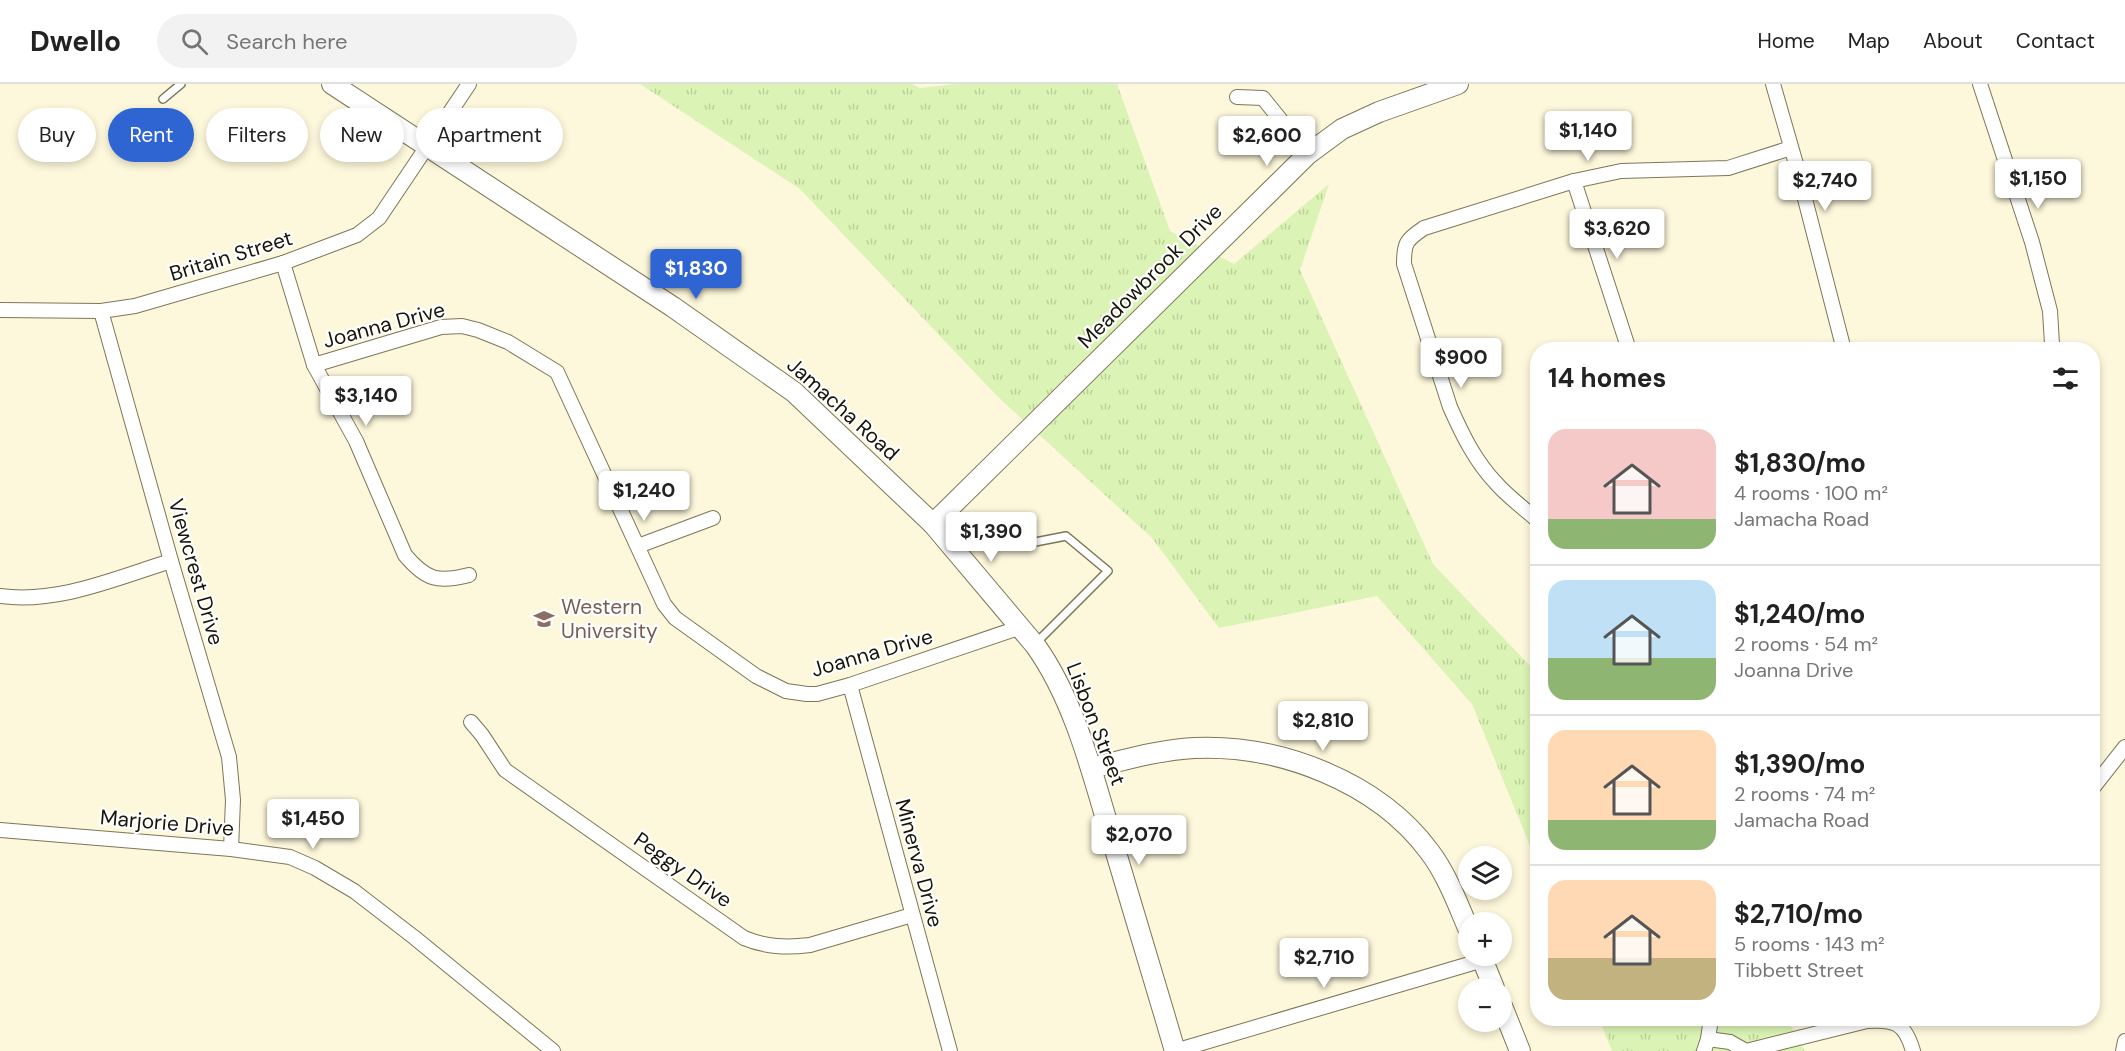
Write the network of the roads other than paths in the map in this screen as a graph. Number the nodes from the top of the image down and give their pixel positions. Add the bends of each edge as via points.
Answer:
1 (181, 84) edge
2 (332, 84) edge
3 (469, 84) edge
4 (1458, 84) edge
5 (1773, 84) edge
6 (1980, 84) edge
7 (1237, 97) dead end
8 (163, 99) dead end
9 (454, 108) edge
10 (416, 138) edge
11 (1791, 148) junction
12 (1308, 154) junction
13 (418, 162) edge
14 (453, 162) edge
15 (1574, 181) junction
16 (283, 263) junction
17 (0, 310) edge
18 (101, 311) junction
19 (1626, 342) edge
20 (1842, 342) edge
21 (2052, 342) edge
22 (314, 365) junction
23 (1530, 513) edge
24 (713, 518) dead end
25 (1007, 518) dead end
26 (933, 524) junction
27 (638, 546) junction
28 (171, 561) junction
29 (469, 575) dead end
30 (0, 596) edge
31 (1021, 627) junction
32 (1035, 645) junction
33 (850, 685) junction
34 (471, 722) dead end
35 (2125, 747) edge
36 (1091, 768) junction
37 (2100, 779) edge
38 (0, 830) edge
39 (231, 849) junction
40 (1461, 912) edge
41 (912, 915) junction
42 (1458, 965) edge
43 (1710, 1026) edge
44 (1848, 1026) edge
45 (1900, 1026) edge
46 (1512, 1031) edge
47 (2125, 1041) edge
48 (1706, 1045) edge
49 (553, 1051) edge
50 (950, 1051) edge
51 (1175, 1051) edge
52 (1520, 1051) edge
53 (1912, 1051) edge
54 (2123, 1051) edge

1 - 8 lane
2 - 10 main road, Jamacha Road
3 - 9 street, Britain Street
4 - 12 main road, Meadowbrook Drive via 1342,129
5 - 11 street
6 - 21 street via 2032,242 2050,311
7 - 12 street via 1263,98
11 - 15 street via 1728,168 1621,171
11 - 20 street
12 - 26 main road, Meadowbrook Drive
13 - 16 street, Britain Street via 379,218 357,235
14 - 26 main road, Jamacha Road via 794,392
15 - 19 street
15 - 23 street via 1424,228 1407,240 1404,250 1404,264 1458,425 1486,471
16 - 18 street, Britain Street via 135,306
16 - 22 street
17 - 18 street, Britain Street
18 - 28 street, Viewcrest Drive
22 - 27 street, Joanna Drive via 441,327 462,326 508,342 557,372
22 - 29 street via 356,441 405,555 435,579
24 - 27 street
25 - 32 lane via 1025,544 1066,536 1108,571
26 - 31 main road, Jamacha Road
27 - 33 street, Joanna Drive via 664,604 675,618 756,676 786,691 807,694
28 - 30 street via 58,595
28 - 39 street, Viewcrest Drive via 229,757 233,800
31 - 32 main road, Lisbon Street
31 - 33 street, Joanna Drive
32 - 36 main road, Lisbon Street via 1063,694
33 - 41 street, Minerva Drive
34 - 41 street, Peggy Drive via 505,770 744,938 766,945 802,946
35 - 37 street
36 - 40 main road via 1169,750 1217,748 1264,753 1318,770 1375,801 1413,833 1429,851
36 - 51 main road, Lisbon Street
38 - 39 street, Marjorie Drive
39 - 49 street, Marjorie Drive via 290,857 354,891
41 - 50 street, Minerva Drive
42 - 51 street
43 - 48 street
44 - 48 street via 1746,1051 1730,1042
45 - 53 street
46 - 52 main road
47 - 54 street

